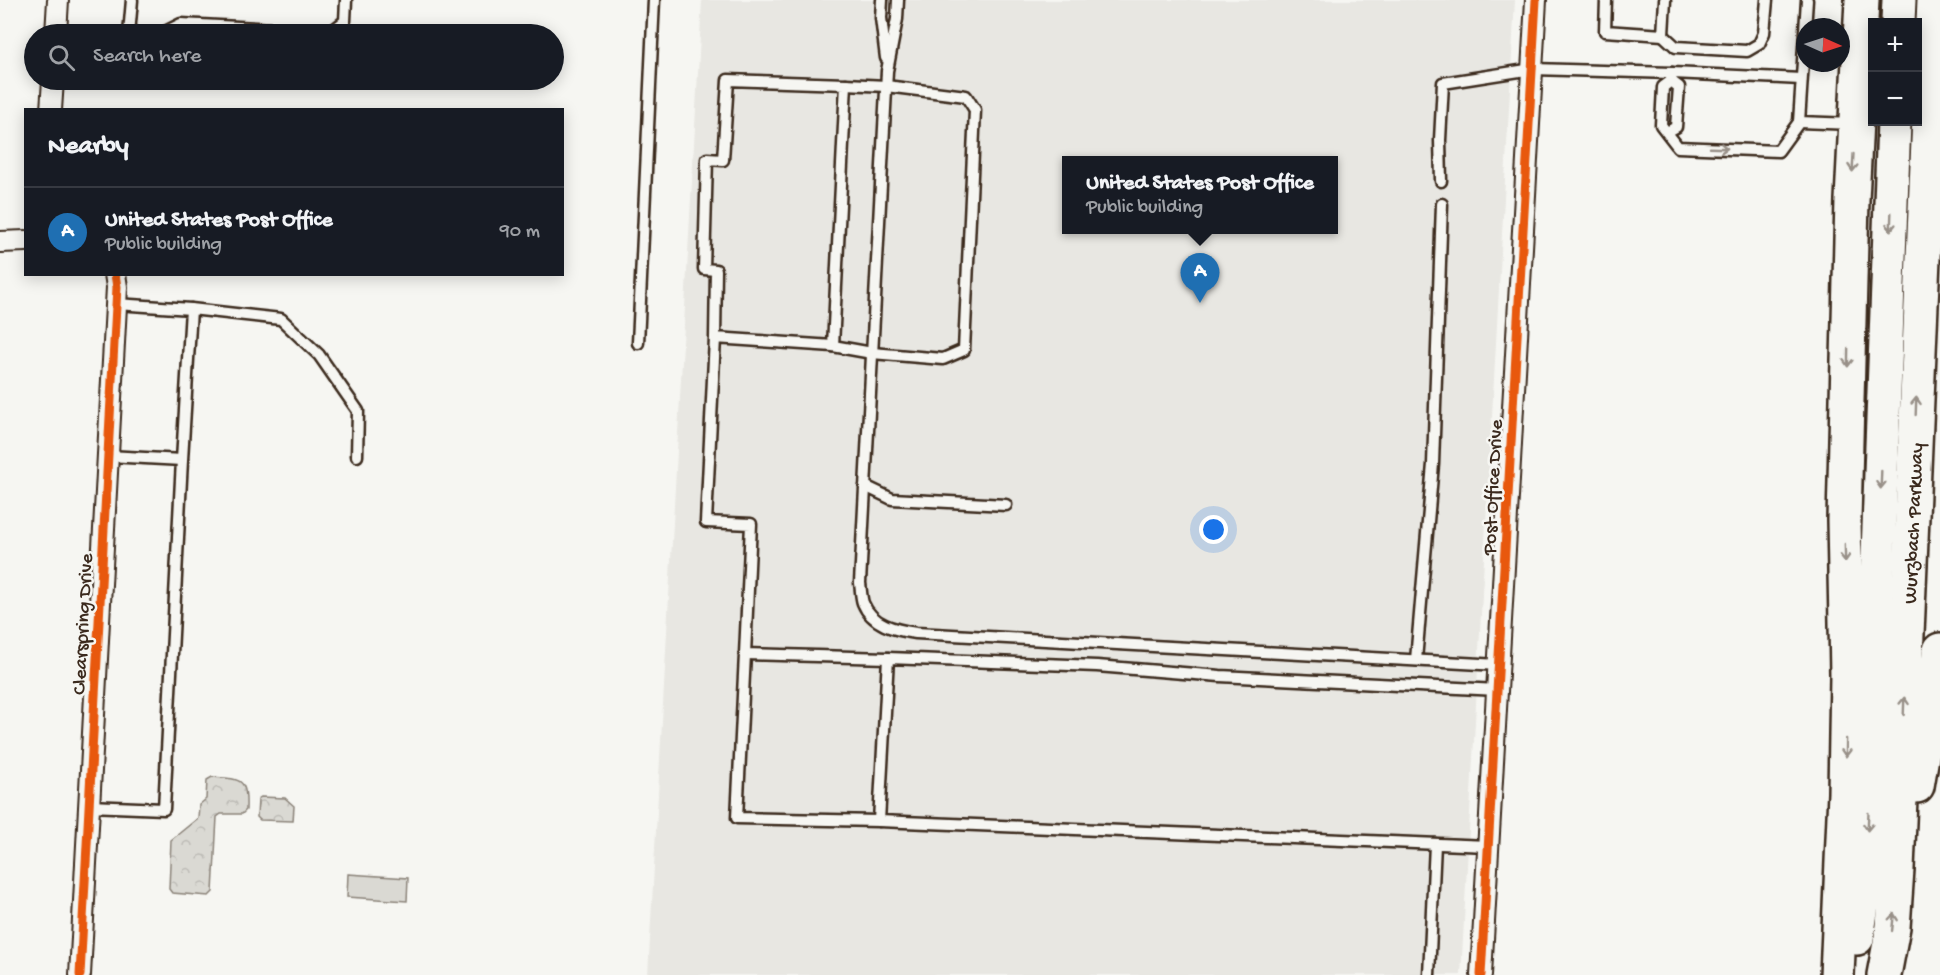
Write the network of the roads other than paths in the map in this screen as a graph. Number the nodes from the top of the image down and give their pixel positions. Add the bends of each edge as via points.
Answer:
1 (58, 0) edge
2 (132, 0) edge
3 (346, 0) edge
4 (654, 0) edge
5 (882, 0) edge
6 (898, 0) edge
7 (1536, 0) edge
8 (1606, 0) edge
9 (1665, 0) edge
10 (1767, 0) edge
11 (1807, 0) edge
12 (1862, 0) edge
13 (1899, 0) edge
14 (1934, 0) edge
15 (1898, 18) edge
16 (57, 24) edge
17 (130, 24) edge
18 (341, 24) edge
19 (1663, 34) junction
20 (1533, 69) junction
21 (887, 70) junction
22 (1671, 77) junction
23 (1801, 79) junction
24 (846, 84) junction
25 (886, 86) junction
26 (52, 90) edge
27 (51, 108) edge
28 (1799, 122) junction
29 (1856, 124) junction
30 (1894, 126) edge
31 (1667, 132) junction
32 (1441, 182) dead end
33 (1442, 204) dead end
34 (0, 242) edge
35 (24, 242) edge
36 (115, 276) edge
37 (116, 304) junction
38 (191, 309) junction
39 (715, 338) junction
40 (638, 343) dead end
41 (833, 346) junction
42 (872, 353) junction
43 (108, 456) junction
44 (357, 456) dead end
45 (182, 460) junction
46 (865, 486) junction
47 (1006, 505) dead end
48 (1940, 650) edge
49 (745, 654) junction
50 (888, 658) junction
51 (1416, 660) junction
52 (1499, 665) junction
53 (1498, 690) junction
54 (89, 806) junction
55 (879, 821) junction
56 (1436, 844) junction
57 (1488, 846) junction
58 (1897, 869) junction
59 (81, 975) edge
60 (1429, 975) edge
61 (1481, 975) edge
62 (1837, 975) edge
63 (1851, 975) edge
64 (1884, 975) edge

1 - 16 street
2 - 17 lane
3 - 18 lane via 345,21
4 - 40 lane
5 - 21 lane
6 - 21 lane
7 - 20 street, Post Office Drive
8 - 19 lane via 1605,31
9 - 19 lane
10 - 19 lane via 1764,33 1759,44 1747,51 1676,47
11 - 23 lane
12 - 29 highway
13 - 15 highway
58 -> 14 highway, Wurzbach Parkway
20 - 22 lane
20 - 32 lane via 1443,83
20 - 52 street, Post Office Drive
21 - 25 lane
22 - 23 lane
22 - 31 lane via 1663,87 1661,125
22 - 31 lane via 1679,87 1677,117 1676,127
23 - 28 lane
24 - 25 lane
24 - 39 lane via 728,80 723,160 707,159 704,269 716,270
24 - 41 lane
25 - 42 lane
25 - 42 lane via 966,96 975,110 965,339 964,350 943,359
26 - 27 street
28 - 29 lane
31 -> 28 lane via 1678,147 1778,151
29 -> 62 highway via 1844,520 1845,793
30 -> 63 highway, Wurzbach Parkway via 1868,824 1864,892
33 - 51 lane via 1433,464
34 - 35 street
36 - 37 street, Clearspring Drive
37 - 38 lane
37 - 43 street, Clearspring Drive
38 - 44 lane via 281,319 319,356 358,411
38 - 45 lane
39 - 41 lane
39 - 49 lane via 705,522 751,524
41 - 42 lane
42 - 46 lane
43 - 45 lane
43 - 54 street, Clearspring Drive
45 - 54 lane via 164,809
46 - 47 lane via 892,499
46 - 51 lane via 860,583 863,602 875,620 896,630
48 - 58 highway via 1920,773
49 - 50 lane
49 - 55 lane via 737,818
50 - 53 lane
50 - 55 lane
51 - 52 lane
52 - 53 street, Post Office Drive
53 - 57 street, Post Office Drive
54 - 59 street, Clearspring Drive
55 - 56 lane
56 - 57 lane
56 - 60 lane
57 - 61 street, Post Office Drive
64 -> 58 highway, Wurzbach Parkway via 1893,927

